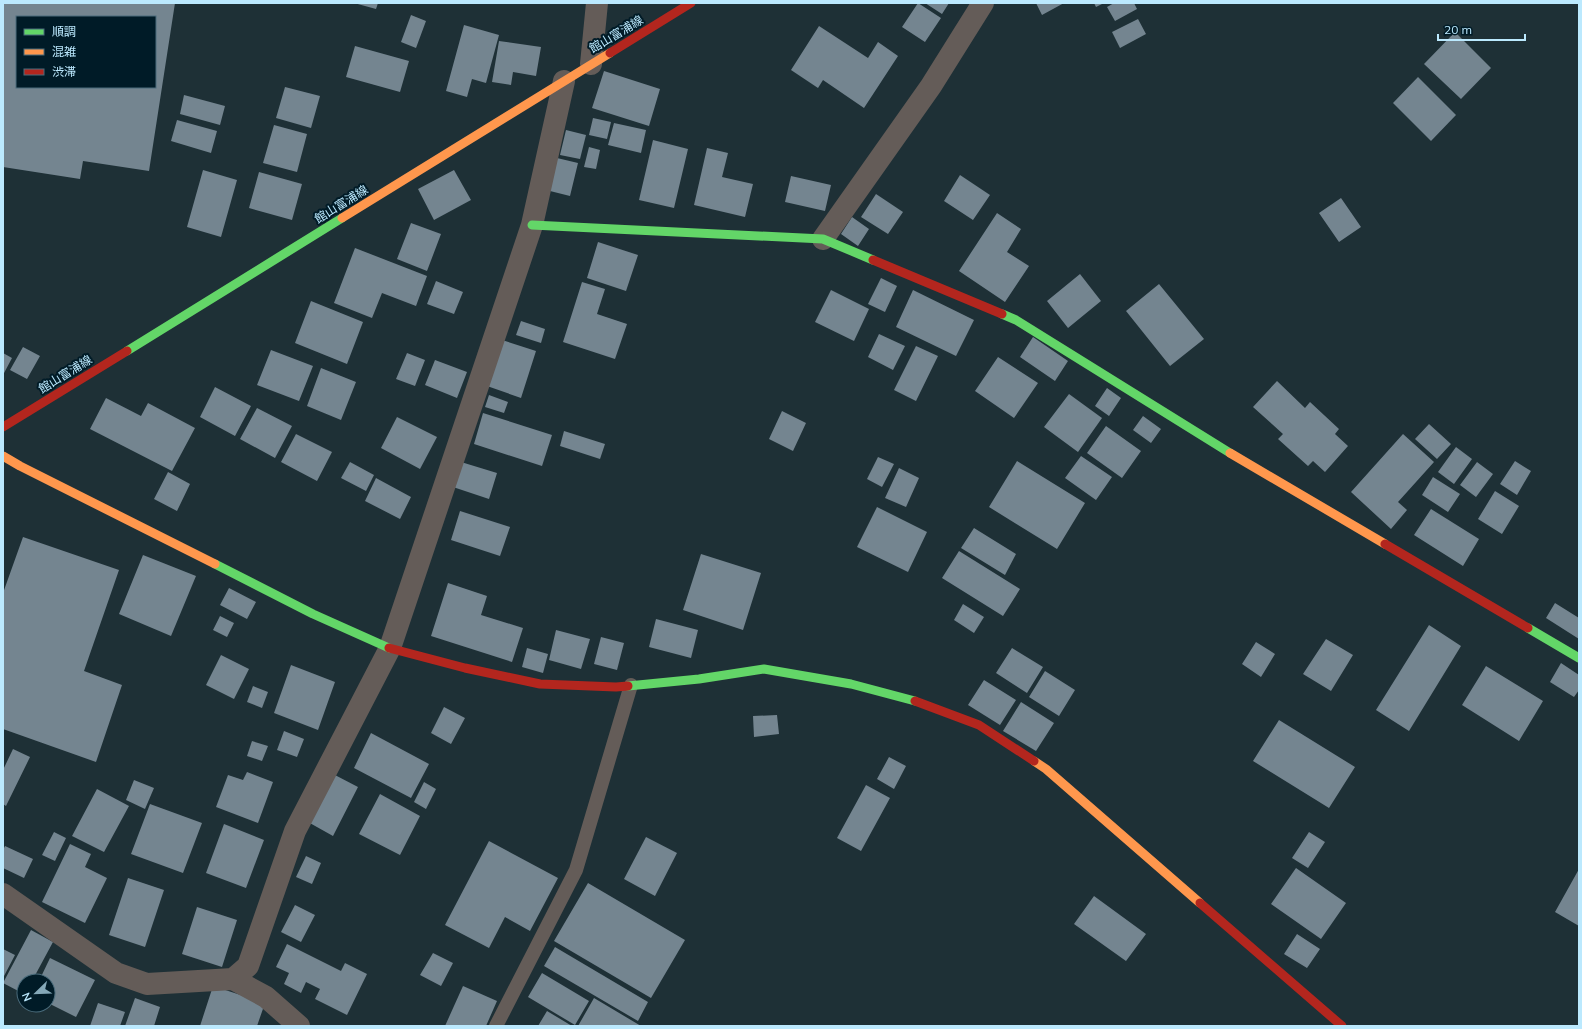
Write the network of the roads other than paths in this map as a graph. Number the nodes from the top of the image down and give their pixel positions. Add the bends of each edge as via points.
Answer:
1 (597, 3) edge
2 (691, 3) edge
3 (983, 3) edge
4 (591, 64) junction
5 (564, 81) junction
6 (532, 225) junction
7 (823, 239) junction
8 (3, 427) edge
9 (3, 456) edge
10 (390, 648) junction
11 (1579, 658) edge
12 (631, 685) junction
13 (3, 894) edge
14 (234, 979) junction
15 (299, 1026) edge
16 (496, 1026) edge
17 (1342, 1026) edge

1 - 4 street
2 - 4 street, 館山富浦線
3 - 7 street via 931,86
4 - 5 street, 館山富浦線
5 - 6 street
5 - 8 street, 館山富浦線
6 - 7 street
6 - 10 street
7 - 11 street via 1016,320 1228,452
9 - 10 street via 314,614
10 - 12 street via 540,684 616,687
10 - 14 street via 295,831 248,966
12 - 16 lane via 576,870
12 - 17 street via 699,679 764,669 859,686 912,700 979,725 1046,769
13 - 14 street via 116,973 147,984
14 - 15 street via 266,997

